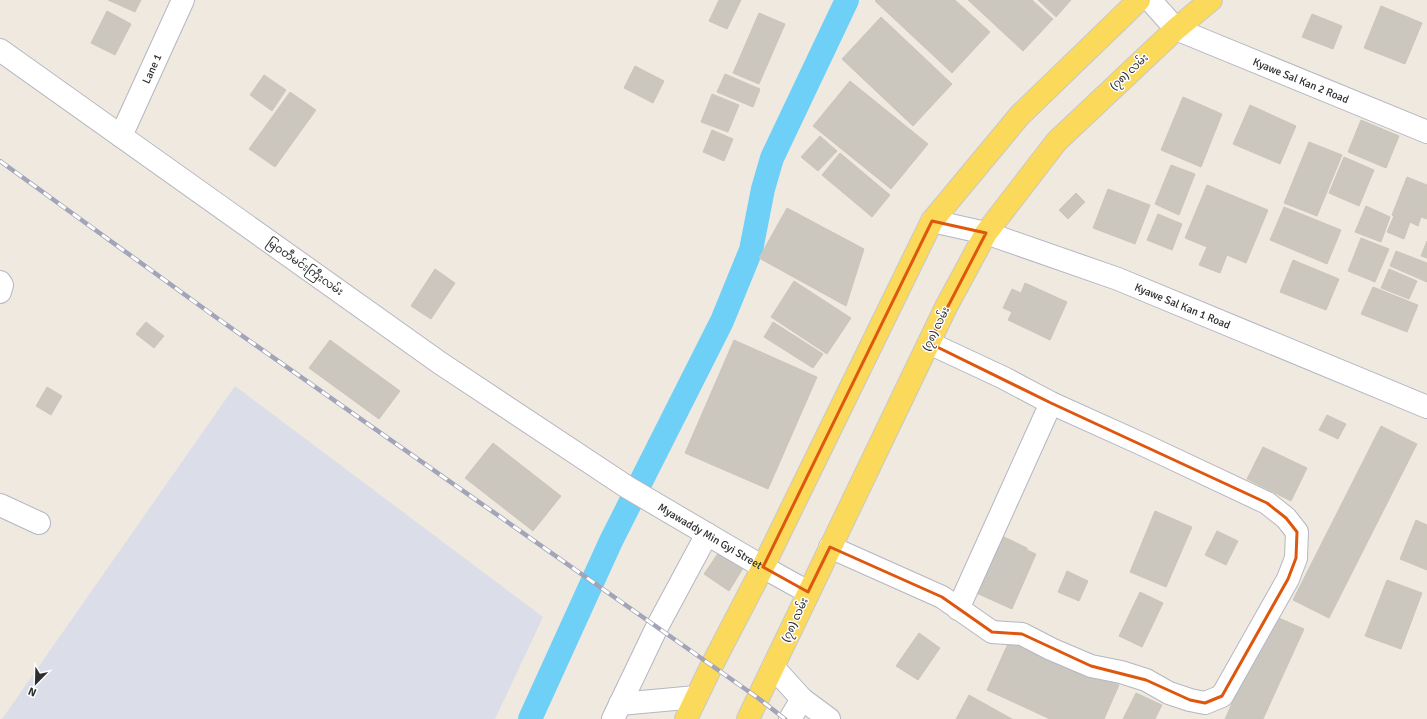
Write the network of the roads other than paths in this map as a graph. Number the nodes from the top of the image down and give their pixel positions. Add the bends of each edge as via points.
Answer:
1 (183, 0) edge
2 (1139, 0) edge
3 (1150, 0) edge
4 (1211, 0) edge
5 (1176, 29) junction
6 (0, 50) edge
7 (1427, 132) edge
8 (121, 136) junction
9 (932, 222) junction
10 (986, 233) junction
11 (0, 282) edge
12 (0, 292) edge
13 (929, 343) junction
14 (1051, 403) junction
15 (1427, 407) edge
16 (621, 482) joint
17 (0, 505) edge
18 (39, 523) dead end
19 (707, 534) junction
20 (830, 547) junction
21 (763, 567) junction
22 (808, 592) junction
23 (958, 609) junction
24 (773, 667) junction
25 (696, 697) junction
26 (802, 699) junction
27 (617, 711) edge
28 (686, 719) edge
29 (748, 719) edge
30 (790, 719) edge
31 (829, 719) edge

1 - 8 street, Lane 1
2 - 9 main road via 1020,115
3 - 5 street
4 - 5 main road, (၇၈) လမ်း
5 - 7 street, Kyawe Sal Kan 2 Road
5 - 10 main road, (၇၈) လမ်း via 1057,141
6 - 8 street, မြဝတီမင်းကြီးလမ်း
8 - 16 street, မြဝတီမင်းကြီးလမ်း via 440,362
9 - 10 street, Kyawe Sal Kan 1 Road
9 - 21 main road
10 - 13 main road, (၇၈) လမ်း
10 - 15 street, Kyawe Sal Kan 1 Road via 1118,279
11 - 12 street
13 - 14 street
13 - 20 main road, (၇၈) လမ်း
14 - 23 street
14 - 23 street via 1267,502 1286,518 1297,532 1296,558 1288,578 1222,696 1205,703 1176,695 1146,680 1092,666 1022,634 992,632
16 - 19 street, Myawaddy Min Gyi Street
17 - 18 street
19 - 21 street, Myawaddy Min Gyi Street
19 - 27 street via 657,627
20 - 22 main road, (၇၈) လမ်း
20 - 23 street via 942,597
21 - 22 street, Myawaddy Min Gyi Street
21 - 25 main road
22 - 24 main road, (၇၈) လမ်း
24 - 26 street
24 - 29 main road, (၇၈) လမ်း
25 - 27 street
25 - 28 main road
26 - 30 street
26 - 31 street

